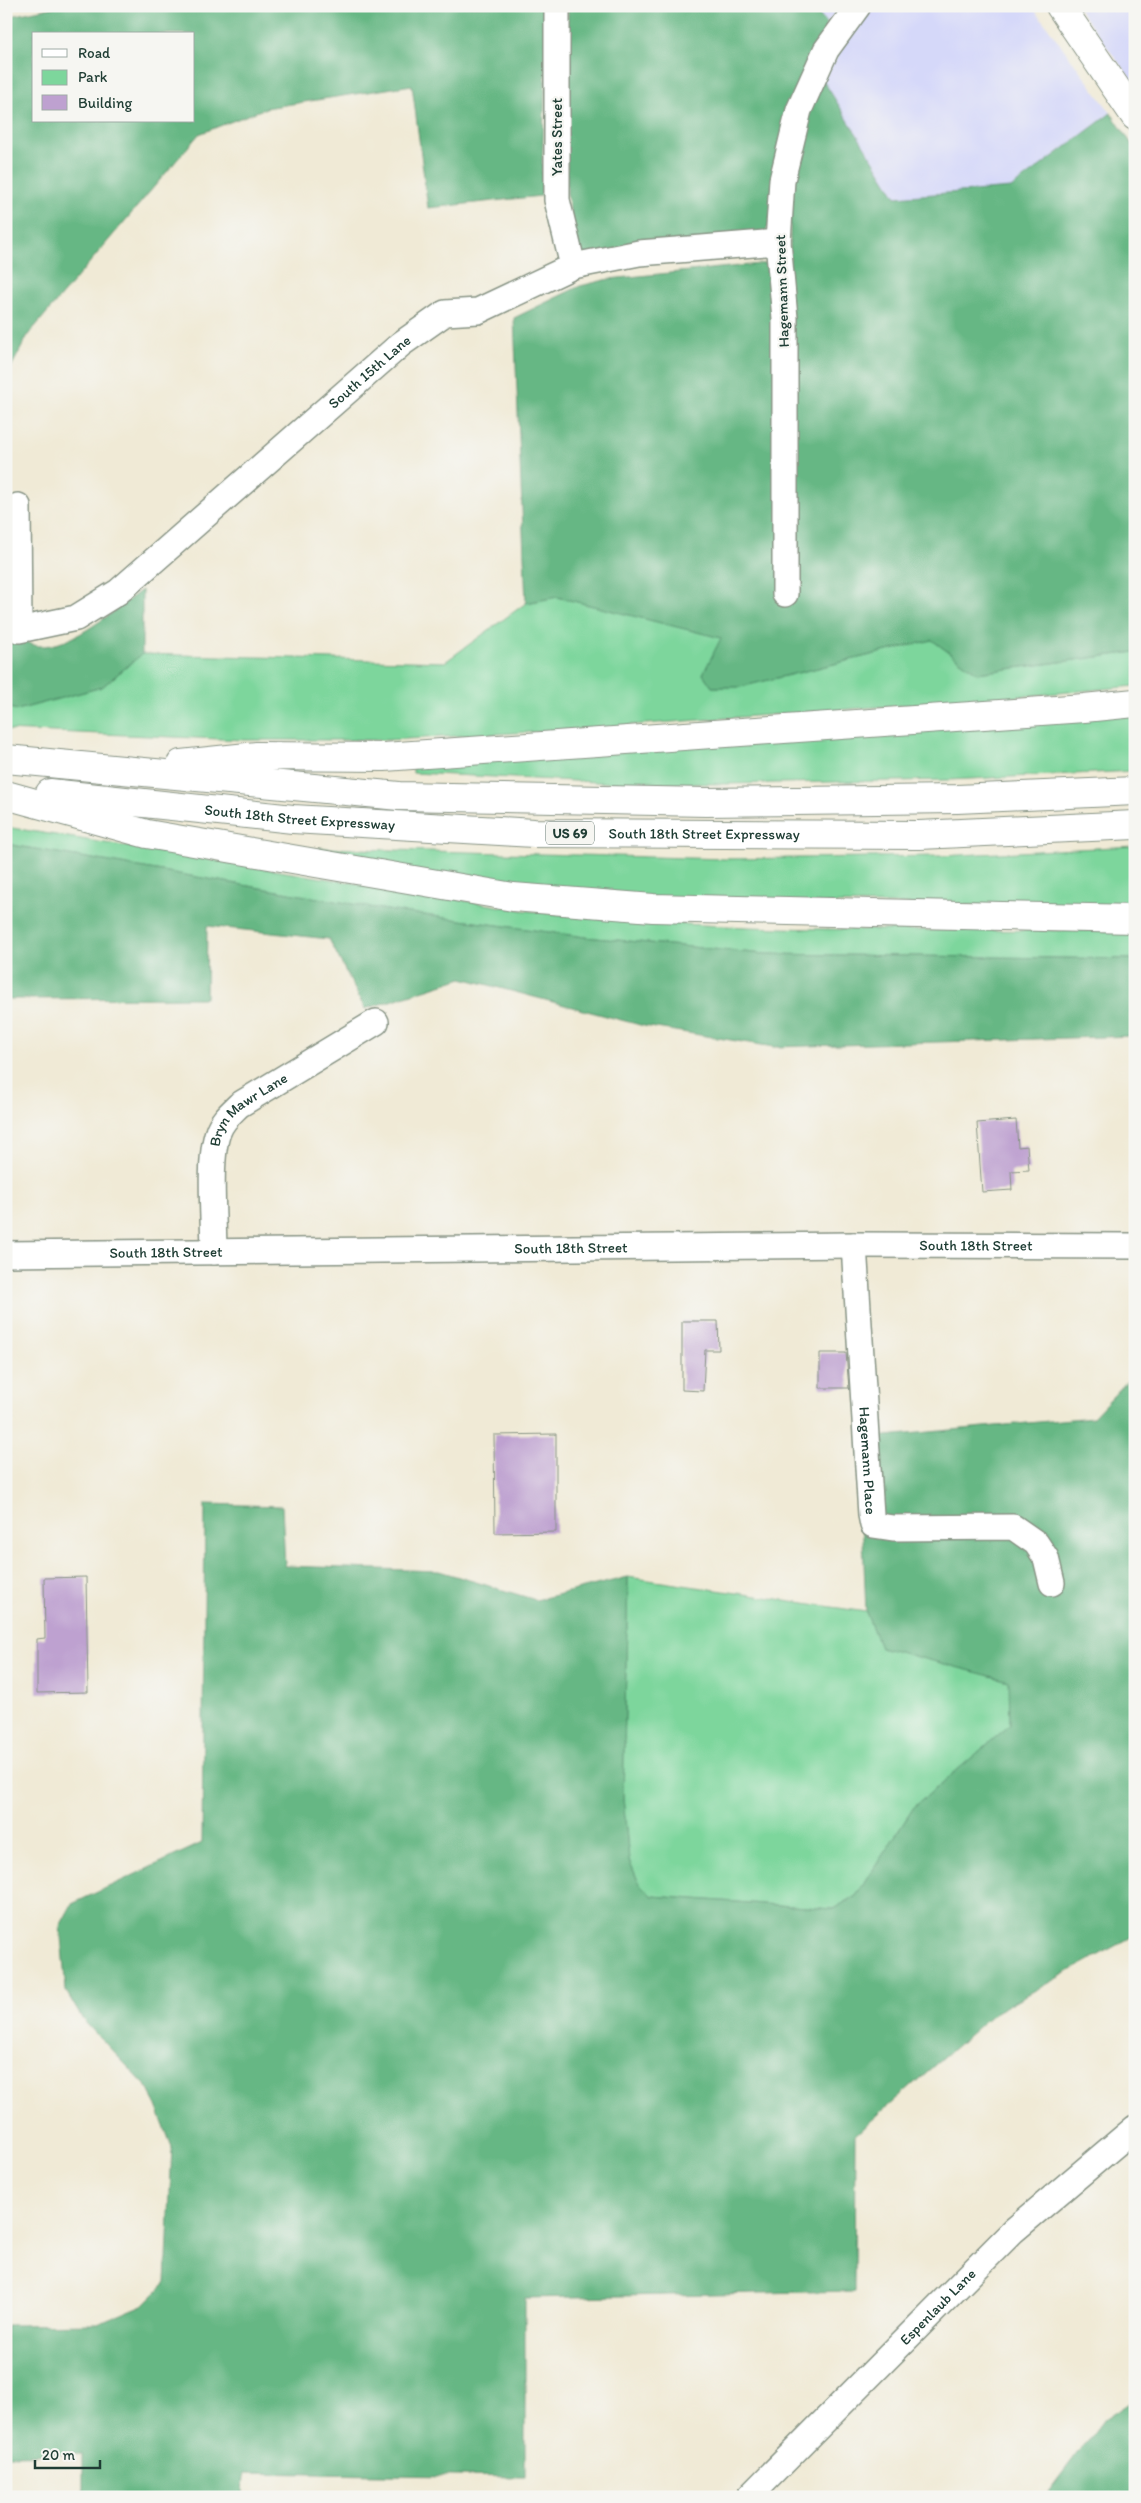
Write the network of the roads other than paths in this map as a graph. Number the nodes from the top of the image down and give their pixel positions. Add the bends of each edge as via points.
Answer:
1 (557, 6) edge
2 (858, 6) edge
3 (1060, 6) edge
4 (1135, 116) edge
5 (778, 242) junction
6 (573, 266) junction
7 (18, 506) dead end
8 (785, 594) dead end
9 (1135, 703) edge
10 (6, 759) edge
11 (126, 771) junction
12 (6, 789) edge
13 (1135, 791) edge
14 (6, 795) edge
15 (1135, 825) edge
16 (1135, 919) edge
17 (376, 1022) dead end
18 (854, 1245) junction
19 (1135, 1246) edge
20 (214, 1252) junction
21 (6, 1254) edge
22 (1052, 1583) dead end
23 (1135, 2128) edge
24 (749, 2497) edge

1 - 6 street, Yates Street via 557,200
2 - 5 street, Hagemann Street via 826,50 799,110 782,180
3 - 4 main road
5 - 6 street, South 15th Lane via 639,253
5 - 8 street, Hagemann Street via 785,318
6 - 7 street, South 15th Lane via 478,311 445,313 401,344 118,592 76,618 19,630
9 - 11 main road via 384,757 257,756
10 - 11 main road, South 18th Street Expressway / US 69
11 - 13 main road, South 18th Street Expressway / US 69 via 438,797 706,802 957,799
12 - 15 main road, South 18th Street Expressway / US 69 via 294,819 534,833 919,836
14 - 16 main road via 147,834 513,897 663,909
17 - 20 street, Bryn Mawr Lane via 227,1116 218,1131 214,1154
18 - 19 street, South 18th Street
18 - 20 street, South 18th Street
18 - 22 street, Hagemann Place via 874,1525 893,1528 1013,1527 1036,1543 1046,1558
20 - 21 street, South 18th Street
23 - 24 street, Espenlaub Lane via 1013,2231

